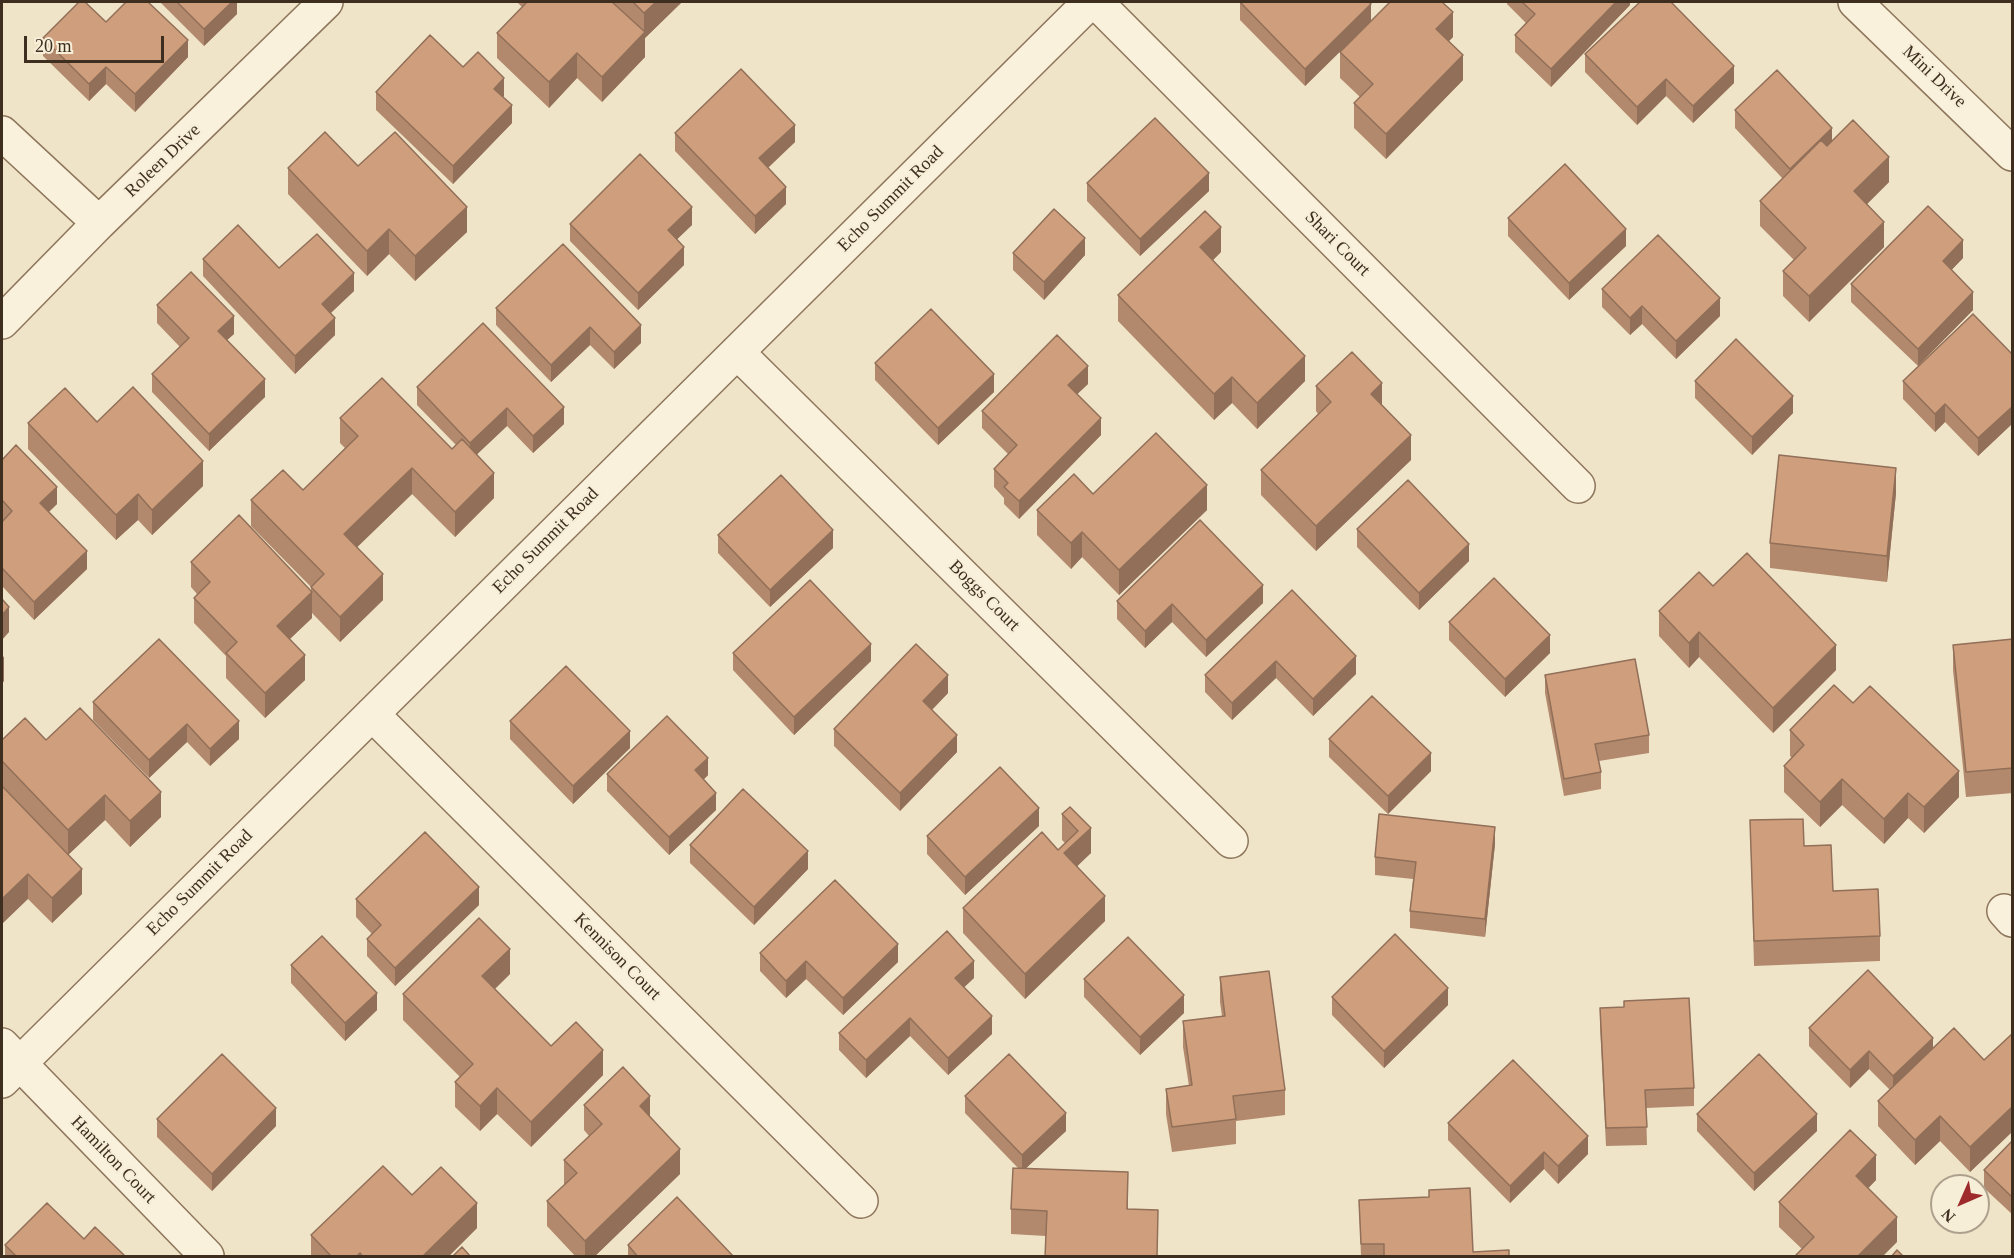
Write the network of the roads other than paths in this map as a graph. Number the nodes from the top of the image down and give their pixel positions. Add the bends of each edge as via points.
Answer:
1 (326, 2) edge
2 (1090, 2) edge
3 (1096, 2) edge
4 (1855, 2) edge
5 (2, 133) edge
6 (2013, 154) edge
7 (99, 224) junction
8 (2, 322) edge
9 (737, 352) junction
10 (1578, 486) dead end
11 (372, 714) junction
12 (1231, 841) dead end
13 (7, 1063) edge
14 (861, 1201) dead end
15 (207, 1257) edge

1 - 7 street, Roleen Drive
2 - 9 street, Echo Summit Road
3 - 10 street, Shari Court
4 - 6 street, Mini Drive
5 - 7 street
7 - 8 street, Roleen Drive
9 - 11 street, Echo Summit Road
9 - 12 street, Boggs Court
11 - 13 street, Echo Summit Road
11 - 14 street, Kennison Court
13 - 15 street, Hamilton Court

